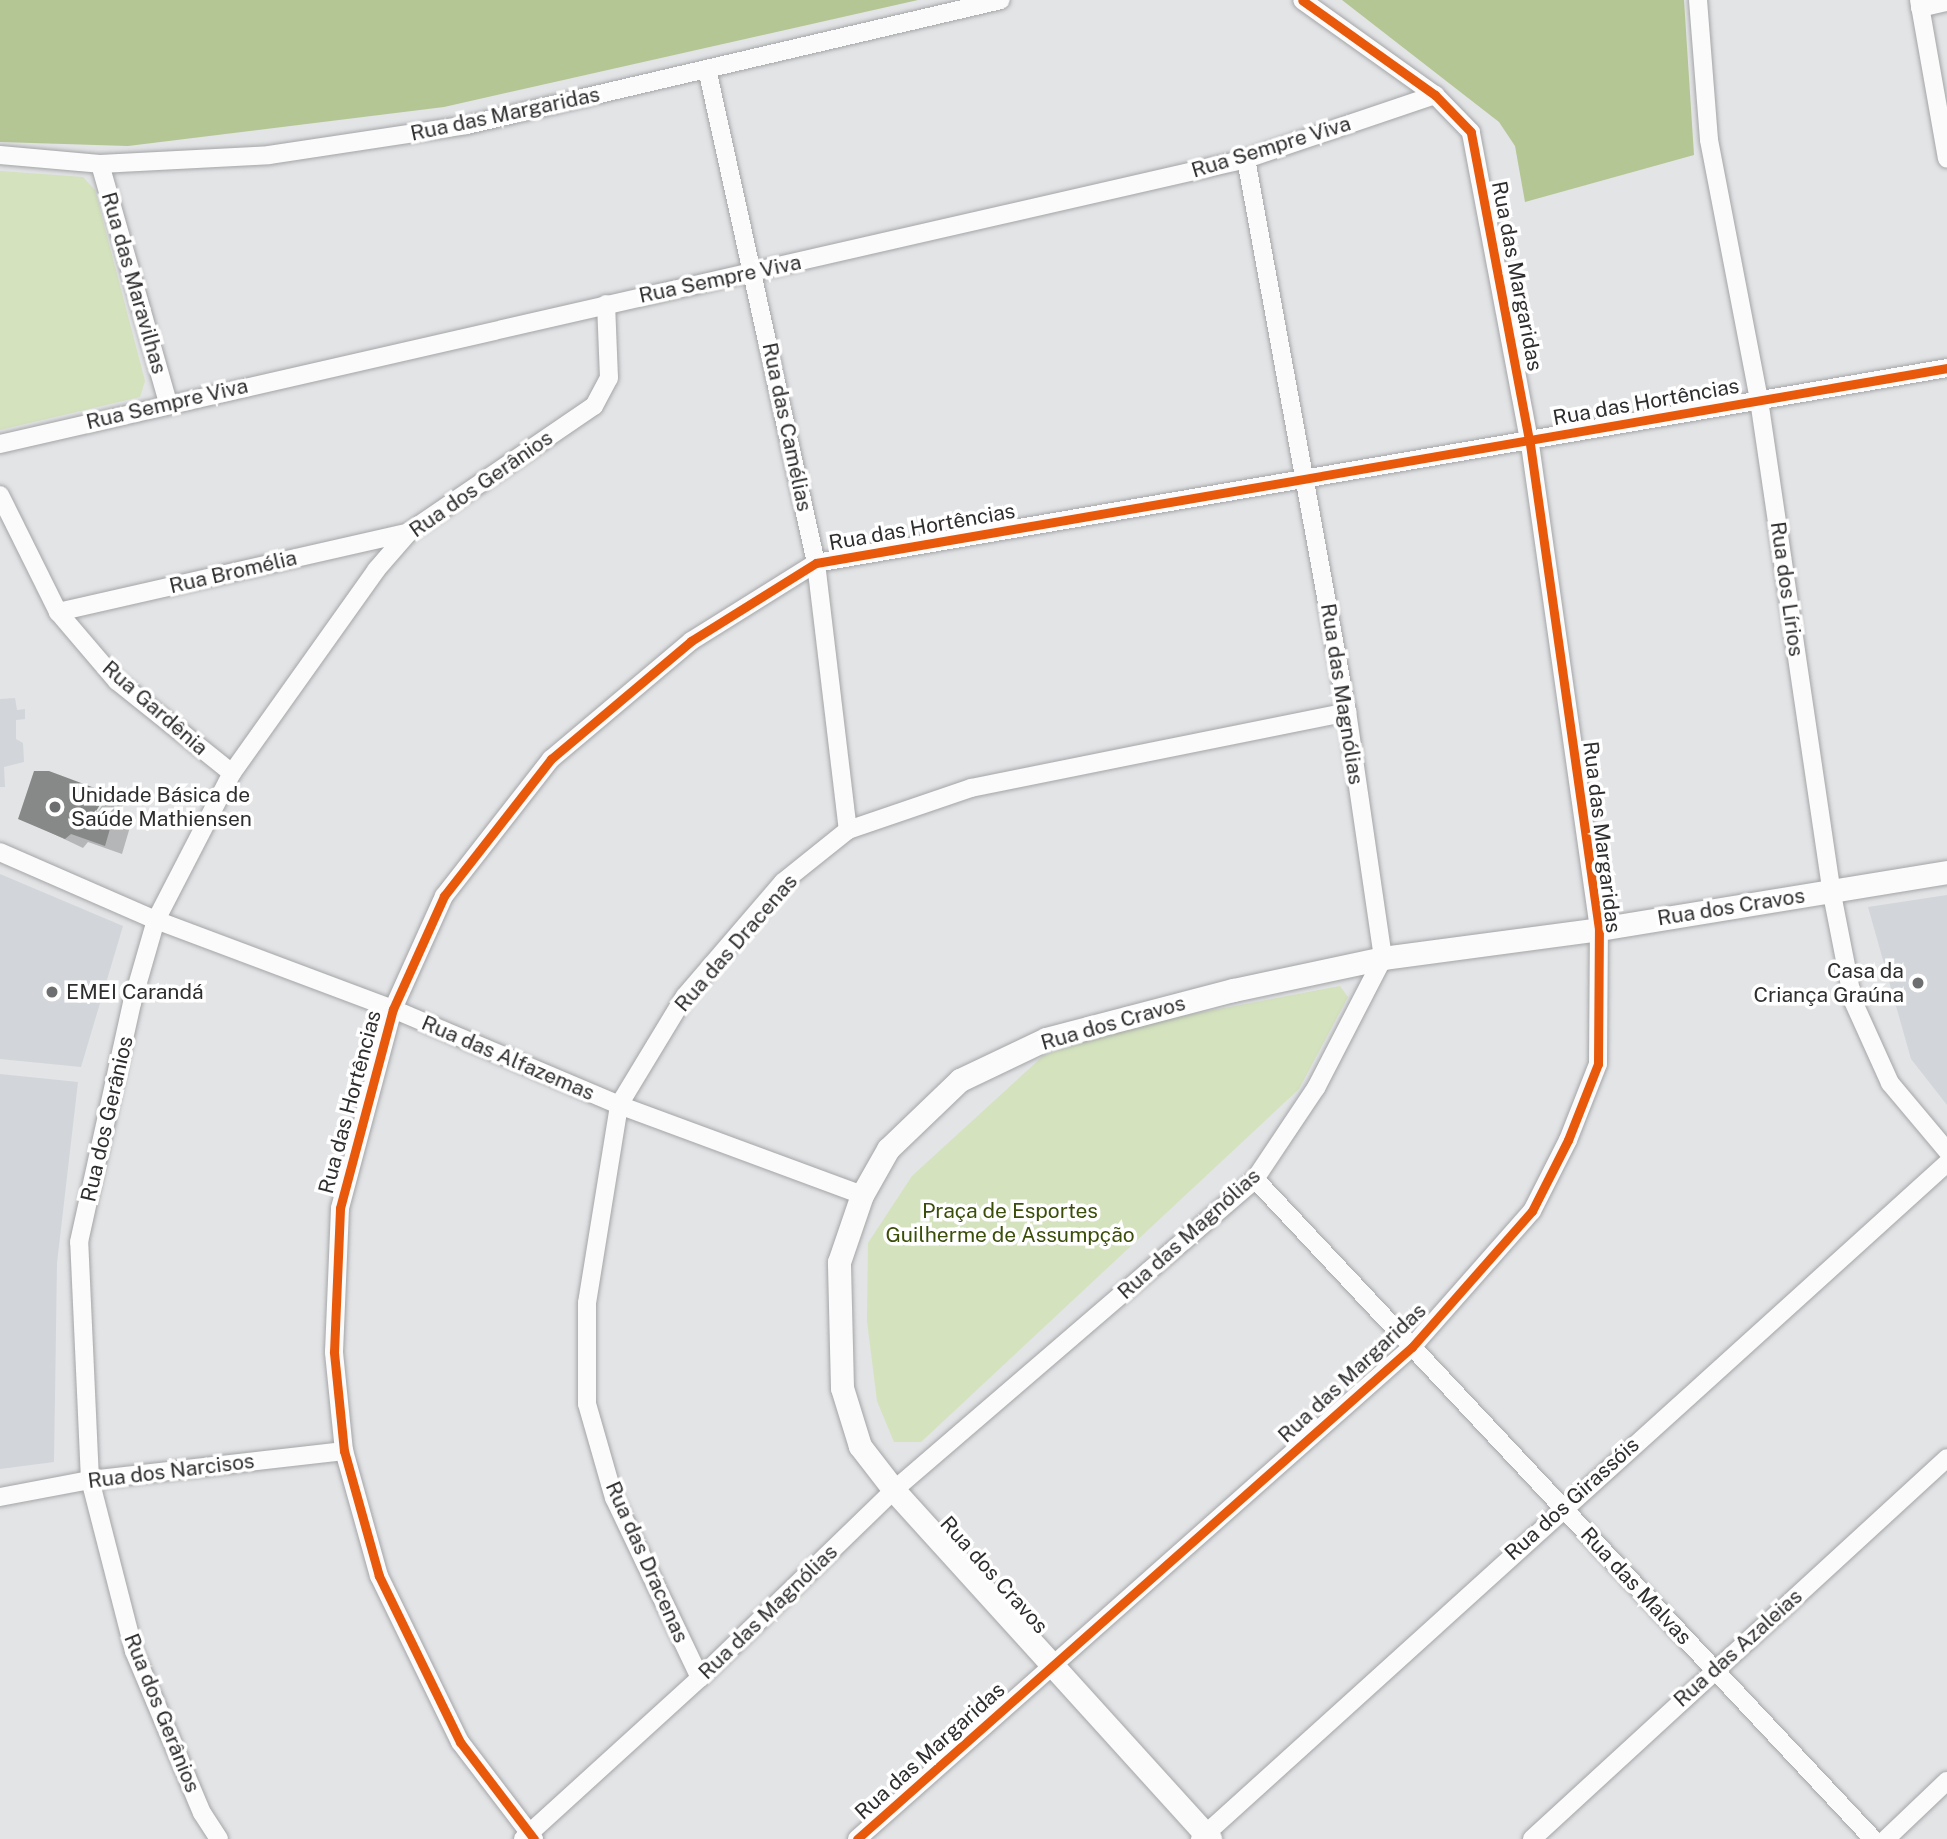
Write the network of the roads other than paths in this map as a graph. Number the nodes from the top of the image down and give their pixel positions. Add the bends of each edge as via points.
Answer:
1 (1000, 0) edge
2 (1302, 0) edge
3 (1698, 0) edge
4 (1947, 2) edge
5 (1919, 4) edge
6 (708, 69) junction
7 (1435, 95) junction
8 (0, 155) edge
9 (1246, 159) junction
10 (1947, 159) edge
11 (100, 164) junction
12 (754, 272) junction
13 (606, 303) junction
14 (1947, 368) edge
15 (1759, 400) junction
16 (169, 403) junction
17 (1529, 440) junction
18 (0, 444) edge
19 (1306, 479) junction
20 (0, 495) edge
21 (409, 532) junction
22 (816, 563) junction
23 (58, 612) junction
24 (1347, 712) junction
25 (232, 773) junction
26 (848, 830) junction
27 (0, 852) edge
28 (1947, 872) edge
29 (1831, 889) junction
30 (156, 920) junction
31 (1599, 929) junction
32 (1383, 958) junction
33 (393, 1009) junction
34 (619, 1105) junction
35 (1947, 1151) edge
36 (1947, 1163) edge
37 (1255, 1179) junction
38 (862, 1195) junction
39 (1412, 1347) junction
40 (344, 1451) junction
41 (1947, 1458) edge
42 (90, 1480) junction
43 (894, 1490) junction
44 (0, 1497) edge
45 (1562, 1507) junction
46 (1052, 1665) junction
47 (1715, 1670) junction
48 (700, 1678) junction
49 (1947, 1781) edge
50 (529, 1837) edge
51 (1205, 1837) edge
52 (219, 1839) edge
53 (857, 1839) edge
54 (1532, 1839) edge
55 (1873, 1839) edge
56 (1886, 1839) edge

1 - 6 street, Rua das Margaridas
2 - 7 street, Rua das Margaridas
3 - 15 street, Rua dos Lírios via 1709,140
4 - 5 street
5 - 10 street
6 - 11 street, Rua das Margaridas via 454,127 269,155
6 - 12 street, Rua das Camélias
7 - 9 street, Rua Sempre Viva
7 - 17 street, Rua das Margaridas via 1471,132
8 - 11 street, Rua das Margaridas
9 - 12 street, Rua Sempre Viva
9 - 19 street, Rua das Magnólias
11 - 16 street, Rua das Maravilhas
12 - 13 street, Rua Sempre Viva
12 - 22 street, Rua das Camélias
13 - 16 street, Rua Sempre Viva
13 - 21 street, Rua dos Gerânios via 610,377 594,406
14 - 15 street, Rua das Hortências
15 - 17 street, Rua das Hortências
15 - 29 street, Rua dos Lírios
16 - 18 street, Rua Sempre Viva
17 - 19 street, Rua das Hortências
17 - 31 street, Rua das Margaridas
19 - 22 street, Rua das Hortências
19 - 24 street, Rua das Magnólias
20 - 23 street, Rua Gardênia
21 - 23 street, Rua Bromélia
21 - 25 street, Rua dos Gerânios via 376,570
22 - 26 street, Rua das Camélias
22 - 33 street, Rua das Hortências via 691,640 551,759 444,896
23 - 25 street, Rua Gardênia via 117,681
24 - 26 street, Rua das Dracenas via 971,788
24 - 32 street, Rua das Magnólias
25 - 30 street, Rua dos Gerânios
26 - 34 street, Rua das Dracenas via 783,882 685,996
27 - 30 street, Rua das Alfazemas
28 - 29 street, Rua dos Cravos
29 - 31 street, Rua dos Cravos
29 - 35 street, Rua dos Lírios via 1853,1001 1889,1083
30 - 33 street, Rua das Alfazemas
30 - 42 street, Rua dos Gerânios via 79,1242
31 - 32 street, Rua dos Cravos
31 - 39 street, Rua das Margaridas via 1598,1064 1568,1140 1532,1211
32 - 37 street, Rua das Magnólias via 1316,1088
32 - 38 street, Rua dos Cravos via 1233,990 1046,1039 960,1080 888,1149
33 - 34 street, Rua das Alfazemas
33 - 40 street, Rua das Hortências via 340,1208 334,1352
34 - 38 street, Rua das Alfazemas
34 - 48 street, Rua das Dracenas via 587,1303 587,1404 614,1498
36 - 45 street, Rua dos Girassóis
37 - 39 street, Rua das Malvas
37 - 43 street, Rua das Magnólias
38 - 43 street, Rua dos Cravos via 839,1262 842,1388 860,1446
39 - 45 street, Rua das Malvas
39 - 46 street, Rua das Margaridas
40 - 42 street, Rua dos Narcisos
40 - 50 street, Rua das Hortências via 379,1576 460,1742
41 - 47 street, Rua das Azaleias
42 - 44 street, Rua dos Narcisos
42 - 52 street, Rua dos Gerânios via 134,1651 202,1813
43 - 46 street, Rua dos Cravos
43 - 48 street, Rua das Magnólias
45 - 47 street, Rua das Malvas
45 - 51 street, Rua dos Girassóis
46 - 51 street, Rua dos Cravos
46 - 53 street, Rua das Margaridas
47 - 54 street, Rua das Azaleias
47 - 55 street, Rua das Malvas
48 - 50 street, Rua das Magnólias
49 - 56 street

